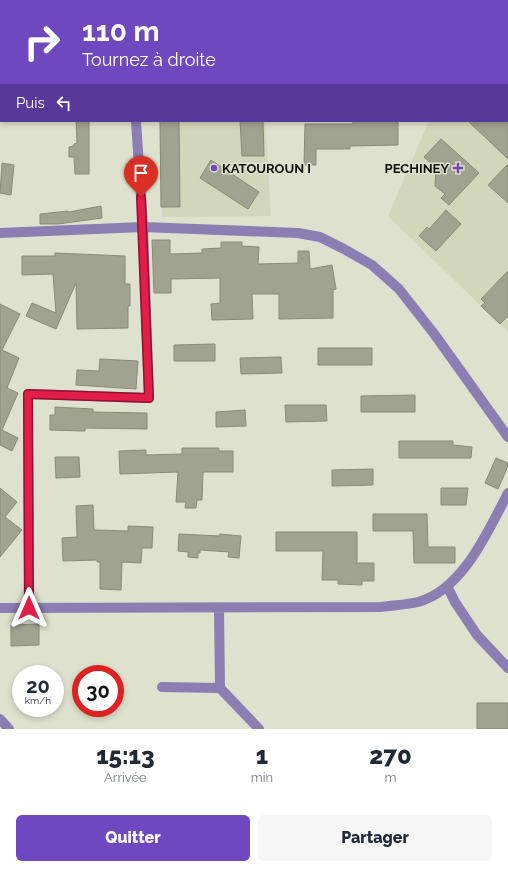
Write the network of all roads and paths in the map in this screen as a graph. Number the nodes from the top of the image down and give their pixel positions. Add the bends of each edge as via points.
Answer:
1 (136, 122) edge
2 (143, 227) junction
3 (0, 233) edge
4 (508, 437) edge
5 (508, 493) edge
6 (447, 586) junction
7 (0, 608) edge
8 (29, 608) junction
9 (219, 608) junction
10 (508, 668) edge
11 (162, 687) dead end
12 (220, 688) junction
13 (0, 720) edge
14 (9, 729) edge
15 (259, 729) edge

1 - 2 street
2 - 3 street
2 - 4 street via 298,233 320,237 372,265 398,289 435,335
2 - 8 street via 149,398 28,394
5 - 6 street via 480,545 458,576
6 - 9 street via 439,593 418,602 381,607
6 - 10 street via 477,635
7 - 8 street
8 - 9 street
9 - 12 street
11 - 12 street
12 - 15 street
13 - 14 street

